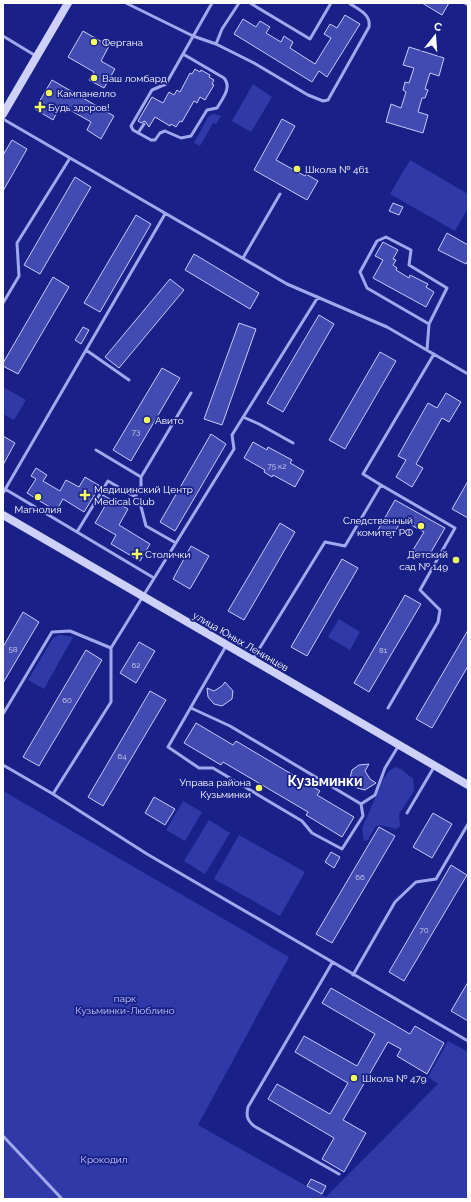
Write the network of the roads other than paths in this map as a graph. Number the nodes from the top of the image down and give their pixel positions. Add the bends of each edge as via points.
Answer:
1 (68, 3) edge
2 (126, 3) edge
3 (212, 3) edge
4 (239, 3) edge
5 (250, 3) edge
6 (331, 3) edge
7 (349, 3) edge
8 (465, 3) edge
9 (468, 5) edge
10 (3, 36) edge
11 (193, 36) junction
12 (216, 44) junction
13 (183, 54) junction
14 (37, 56) junction
15 (3, 114) edge
16 (3, 119) edge
17 (144, 124) dead end
18 (138, 133) junction
19 (70, 158) junction
20 (280, 194) dead end
21 (165, 214) junction
22 (243, 258) junction
23 (318, 297) junction
24 (3, 303) edge
25 (429, 324) junction
26 (86, 350) junction
27 (427, 350) junction
28 (434, 354) junction
29 (468, 374) edge
30 (129, 380) dead end
31 (191, 393) dead end
32 (243, 417) junction
33 (293, 443) dead end
34 (96, 450) dead end
35 (141, 477) junction
36 (381, 485) junction
37 (5, 489) junction
38 (3, 493) edge
39 (135, 497) junction
40 (3, 515) edge
41 (77, 532) junction
42 (176, 543) junction
43 (154, 578) junction
44 (143, 595) junction
45 (227, 644) junction
46 (111, 648) junction
47 (253, 659) junction
48 (191, 708) junction
49 (388, 708) dead end
50 (3, 714) edge
51 (399, 744) junction
52 (3, 765) edge
53 (434, 765) junction
54 (468, 785) edge
55 (53, 794) junction
56 (361, 804) junction
57 (407, 813) dead end
58 (468, 824) edge
59 (332, 963) junction
60 (353, 975) junction
61 (468, 1041) edge
62 (3, 1136) edge
63 (338, 1174) dead end
64 (62, 1199) edge

1 - 14 main road
2 - 11 lane
3 - 11 lane
4 - 12 lane
5 - 6 lane via 310,39
7 - 12 lane via 367,15 370,21 369,28 328,100 323,101 308,95
8 - 9 lane
10 - 14 lane
11 - 12 lane
11 - 13 lane
13 - 18 lane via 166,84 152,90 132,125 132,130
13 - 18 lane via 224,78 228,85 224,95 216,108 206,112 189,137 181,138 165,131 152,140
14 - 15 main road
16 - 19 lane
17 - 18 lane
19 - 21 lane
19 - 24 lane via 17,243 19,276
20 - 22 lane
21 - 22 lane
21 - 26 lane
22 - 23 lane via 287,284
23 - 27 lane via 387,327
23 - 32 lane
25 - 25 lane via 367,288 360,272 377,241 386,238 411,250 409,265 447,288
25 - 27 lane
26 - 30 lane
26 - 37 lane
27 - 28 lane
28 - 29 lane
28 - 36 lane via 363,474
31 - 35 lane
32 - 33 lane
32 - 42 lane via 232,435 234,449
34 - 35 lane
35 - 39 lane via 141,486
36 - 47 lane via 345,546 325,542
36 - 49 lane via 455,528 420,590 440,610 438,622
37 - 38 lane
37 - 41 lane
39 - 41 lane via 108,481
39 - 42 lane via 139,499 146,526
40 - 44 main road, улица Юных Ленинцев
41 - 43 lane
42 - 43 lane
43 - 44 lane
44 - 45 main road, улица Юных Ленинцев
44 - 46 lane
45 - 47 main road, улица Юных Ленинцев
45 - 48 lane
46 - 50 lane via 70,631 52,632
46 - 55 lane via 111,702
47 - 51 main road, улица Юных Ленинцев
48 - 56 lane via 230,726
48 - 56 lane via 168,747 199,768 213,768 302,821 312,833 342,849 363,816
51 - 53 main road, улица Юных Ленинцев
51 - 56 lane via 385,768 375,795
52 - 55 lane
53 - 54 main road, улица Юных Ленинцев
53 - 57 lane
55 - 59 lane via 147,854
58 - 60 lane via 436,879 416,882 395,902
59 - 60 lane
59 - 63 lane via 246,1113 248,1121 254,1126
60 - 61 lane
62 - 64 lane

